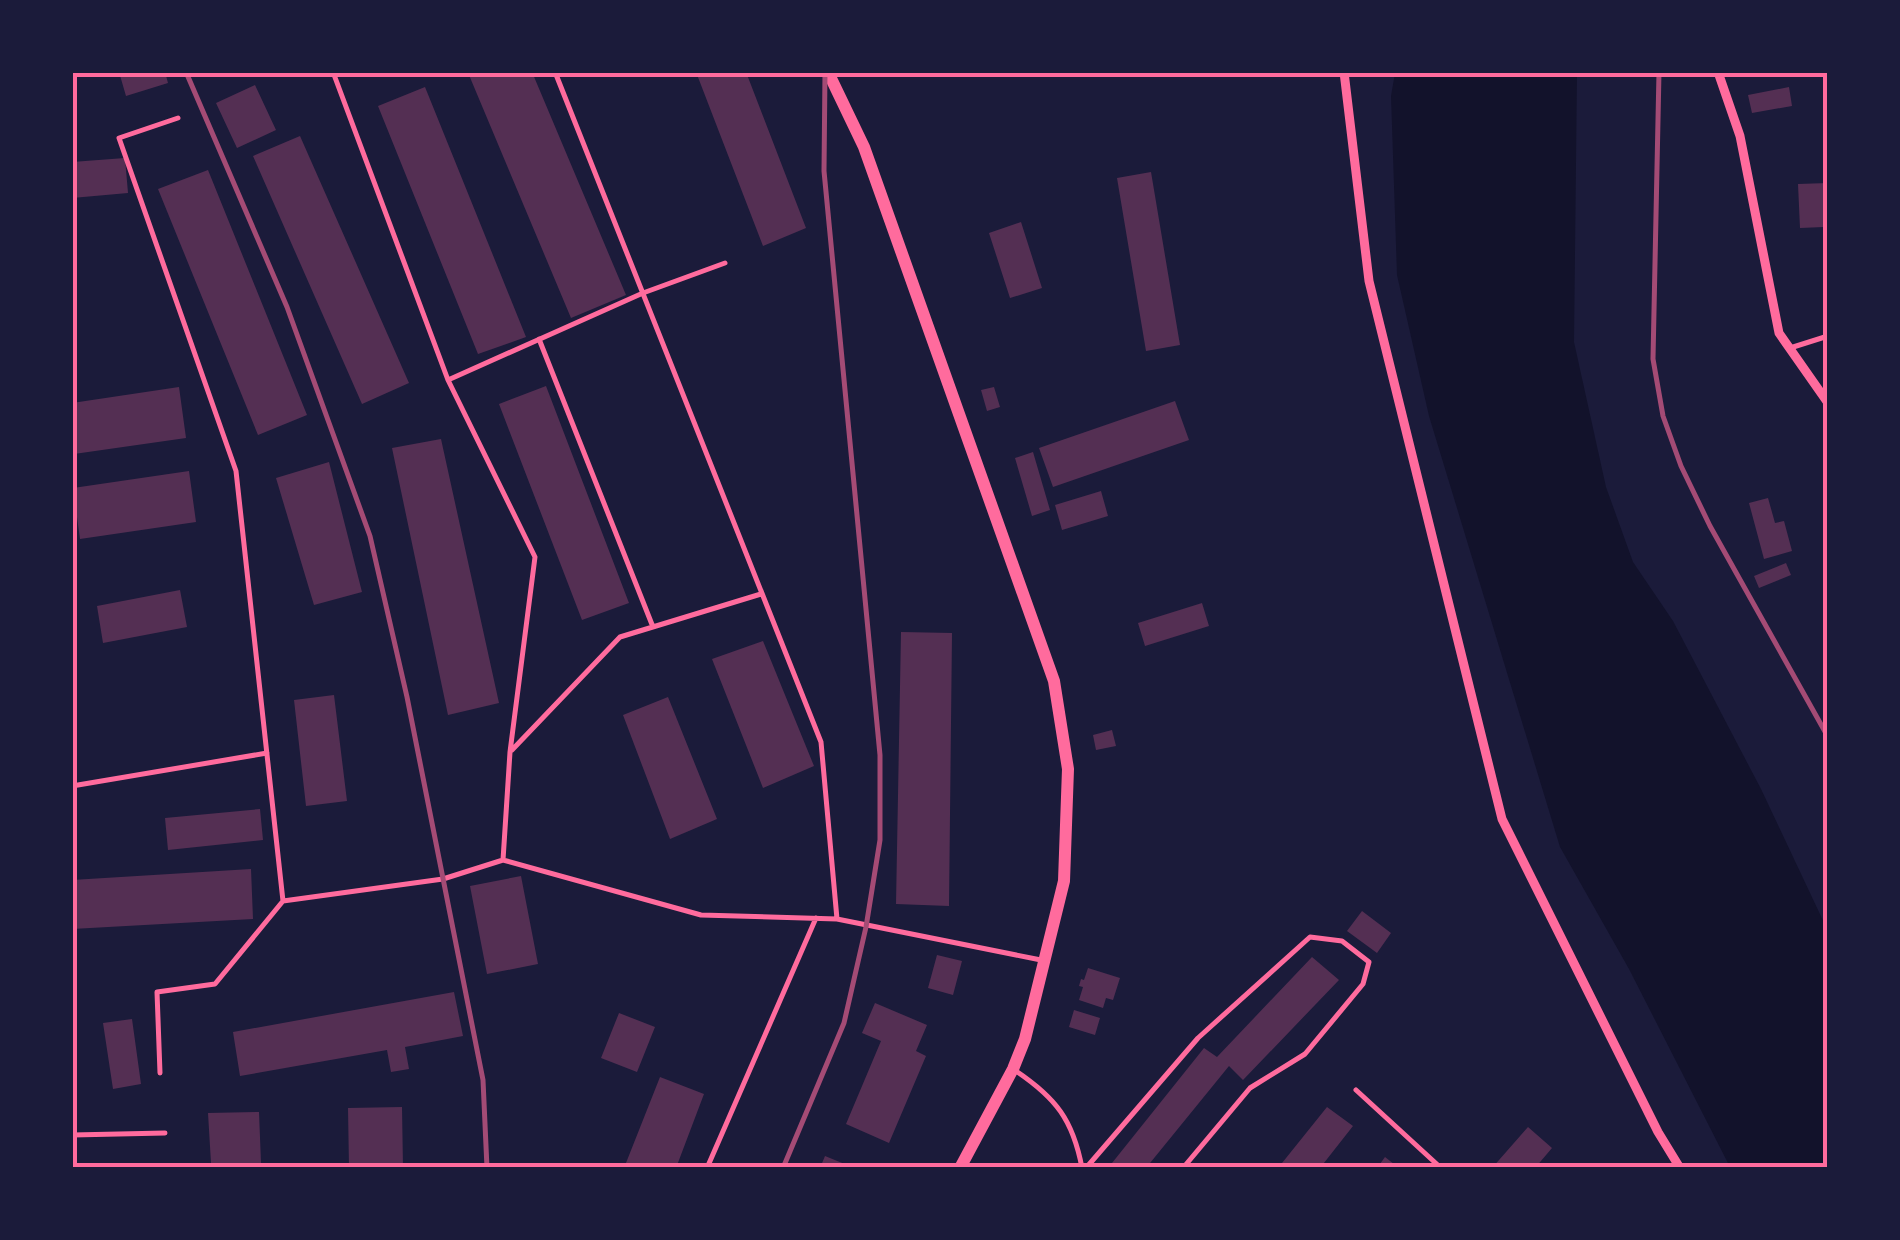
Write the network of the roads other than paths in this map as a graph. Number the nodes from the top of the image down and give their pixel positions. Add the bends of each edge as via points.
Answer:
1 (332, 72) edge
2 (555, 72) edge
3 (828, 72) edge
4 (1344, 72) edge
5 (1718, 72) edge
6 (178, 118) dead end
7 (725, 262) dead end
8 (642, 293) junction
9 (1828, 336) edge
10 (539, 340) junction
11 (1790, 348) junction
12 (448, 380) junction
13 (1828, 402) edge
14 (762, 594) junction
15 (654, 627) junction
16 (510, 752) junction
17 (267, 753) junction
18 (72, 786) edge
19 (504, 860) junction
20 (283, 901) junction
21 (816, 918) junction
22 (837, 918) junction
23 (1044, 961) junction
24 (1013, 1069) junction
25 (160, 1074) dead end
26 (1356, 1090) dead end
27 (164, 1133) dead end
28 (72, 1135) edge
29 (707, 1168) edge
30 (960, 1168) edge
31 (1084, 1168) edge
32 (1183, 1168) edge
33 (1440, 1168) edge
34 (1680, 1168) edge

1 - 12 lane
2 - 8 lane
3 - 23 main road via 864,147 1054,681 1068,769 1064,881
4 - 34 street via 1369,281 1502,819
5 - 11 street via 1740,136 1779,333
6 - 17 lane via 119,138 236,472
7 - 8 lane
8 - 10 lane
8 - 14 lane
9 - 11 lane
10 - 12 lane
10 - 15 lane
11 - 13 street
12 - 16 lane via 535,557
14 - 15 lane
14 - 22 lane via 822,742
15 - 16 lane via 620,638
16 - 19 lane
17 - 18 lane
17 - 20 lane
19 - 20 lane via 444,879
19 - 21 lane via 702,914
20 - 25 lane via 215,984 156,992
21 - 22 lane
21 - 29 lane
22 - 23 lane
23 - 24 main road
24 - 30 main road
24 - 31 lane via 1061,1109
26 - 33 lane
27 - 28 lane
31 - 32 lane via 1198,1038 1310,936 1342,940 1369,962 1363,984 1304,1054 1250,1088

